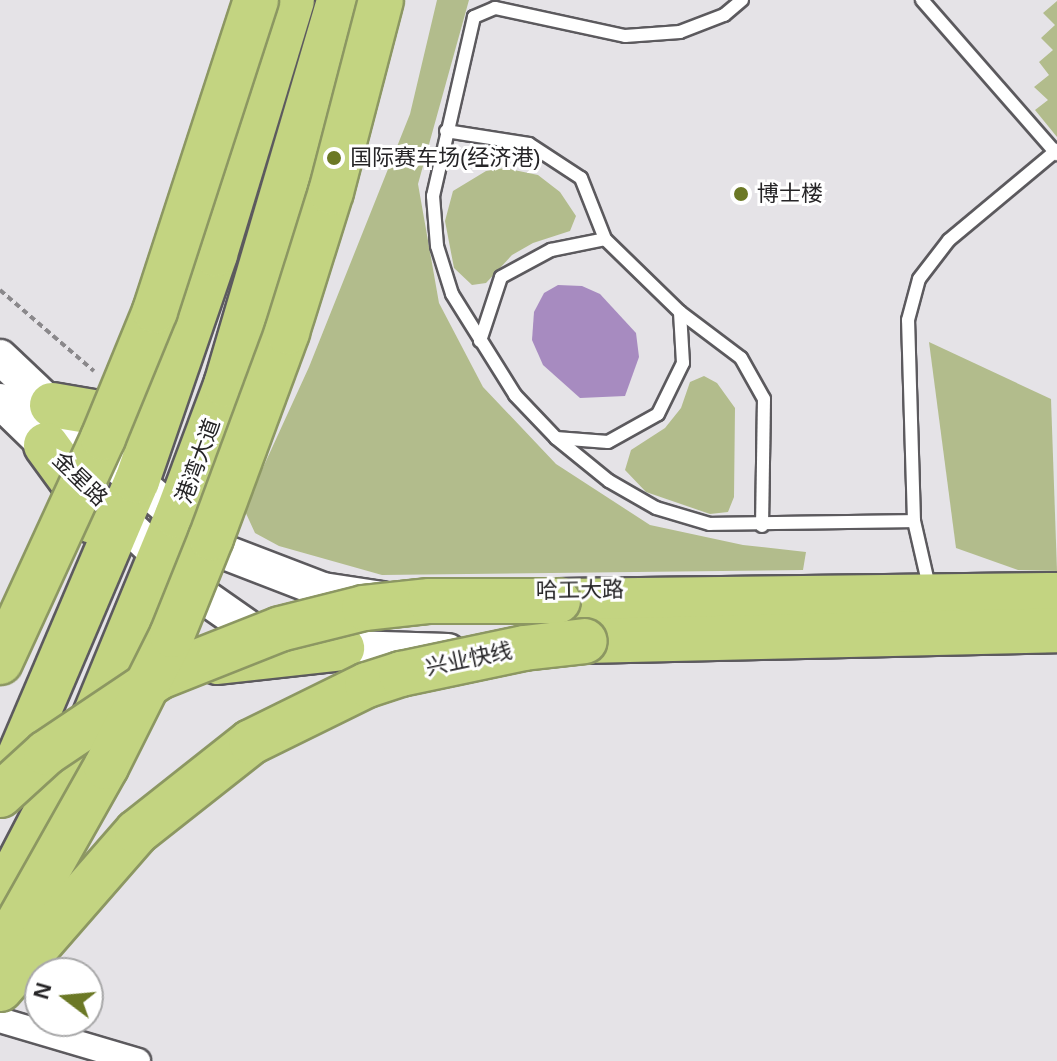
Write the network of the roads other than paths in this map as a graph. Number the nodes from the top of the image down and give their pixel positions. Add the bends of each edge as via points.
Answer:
1 (256, 0) edge
2 (292, 0) edge
3 (339, 0) edge
4 (381, 0) edge
5 (742, 0) edge
6 (922, 0) edge
7 (446, 131) junction
8 (1056, 152) edge
9 (605, 239) junction
10 (680, 312) junction
11 (480, 341) junction
12 (0, 357) edge
13 (173, 377) junction
14 (0, 401) edge
15 (49, 425) junction
16 (556, 438) junction
17 (128, 500) junction
18 (177, 516) junction
19 (914, 521) junction
20 (762, 526) junction
21 (160, 558) junction
22 (98, 570) junction
23 (1057, 581) edge
24 (928, 582) junction
25 (1057, 595) edge
26 (1057, 630) edge
27 (1057, 643) edge
28 (342, 648) junction
29 (0, 662) edge
30 (83, 740) junction
31 (0, 798) edge
32 (0, 900) edge
33 (0, 955) edge
34 (0, 989) edge
35 (0, 1020) edge
36 (138, 1060) edge

1 - 29 highway, bridge via 155,311
2 - 13 highway
3 - 18 highway, 港湾大道 via 226,385
4 - 33 highway, bridge via 309,262 211,538 172,635 106,767
5 - 7 lane via 724,15 680,32 625,36 495,8 474,17
6 - 8 lane
7 - 9 lane via 529,144 581,178
7 - 11 lane via 433,196 437,246 452,294
8 - 19 lane via 949,240 919,279 908,320
9 - 10 lane
9 - 11 lane via 551,250 501,277
10 - 16 lane via 683,363 658,414 608,442
10 - 20 lane via 741,358 764,399
11 - 16 lane via 515,395
12 - 15 street, 金星路
13 - 15 highway via 142,406
13 - 17 highway
14 - 15 street, 金星路
15 - 17 street, 金星路
15 - 22 highway via 90,511
16 - 20 lane via 609,481 656,508 710,524
17 - 18 street, 哈工大路
17 - 21 street, 金星路
17 - 22 highway
18 - 21 highway, 港湾大道
18 - 24 street, 哈工大路 via 219,550 262,570 323,590 379,600 465,592
19 - 20 lane
19 - 24 lane
21 - 28 street via 256,633
21 - 30 highway, 港湾大道
22 - 31 highway via 25,752
23 - 24 street, 哈工大路
25 - 31 highway, bridge via 430,601 364,608 280,629 159,677 46,753
26 - 34 highway, 兴业快线, bridge via 585,641 524,648 367,685 251,742 175,798 69,905
27 - 28 street via 638,652
28 - 30 highway via 220,661 171,674
30 - 32 highway, 港湾大道
35 - 36 street

